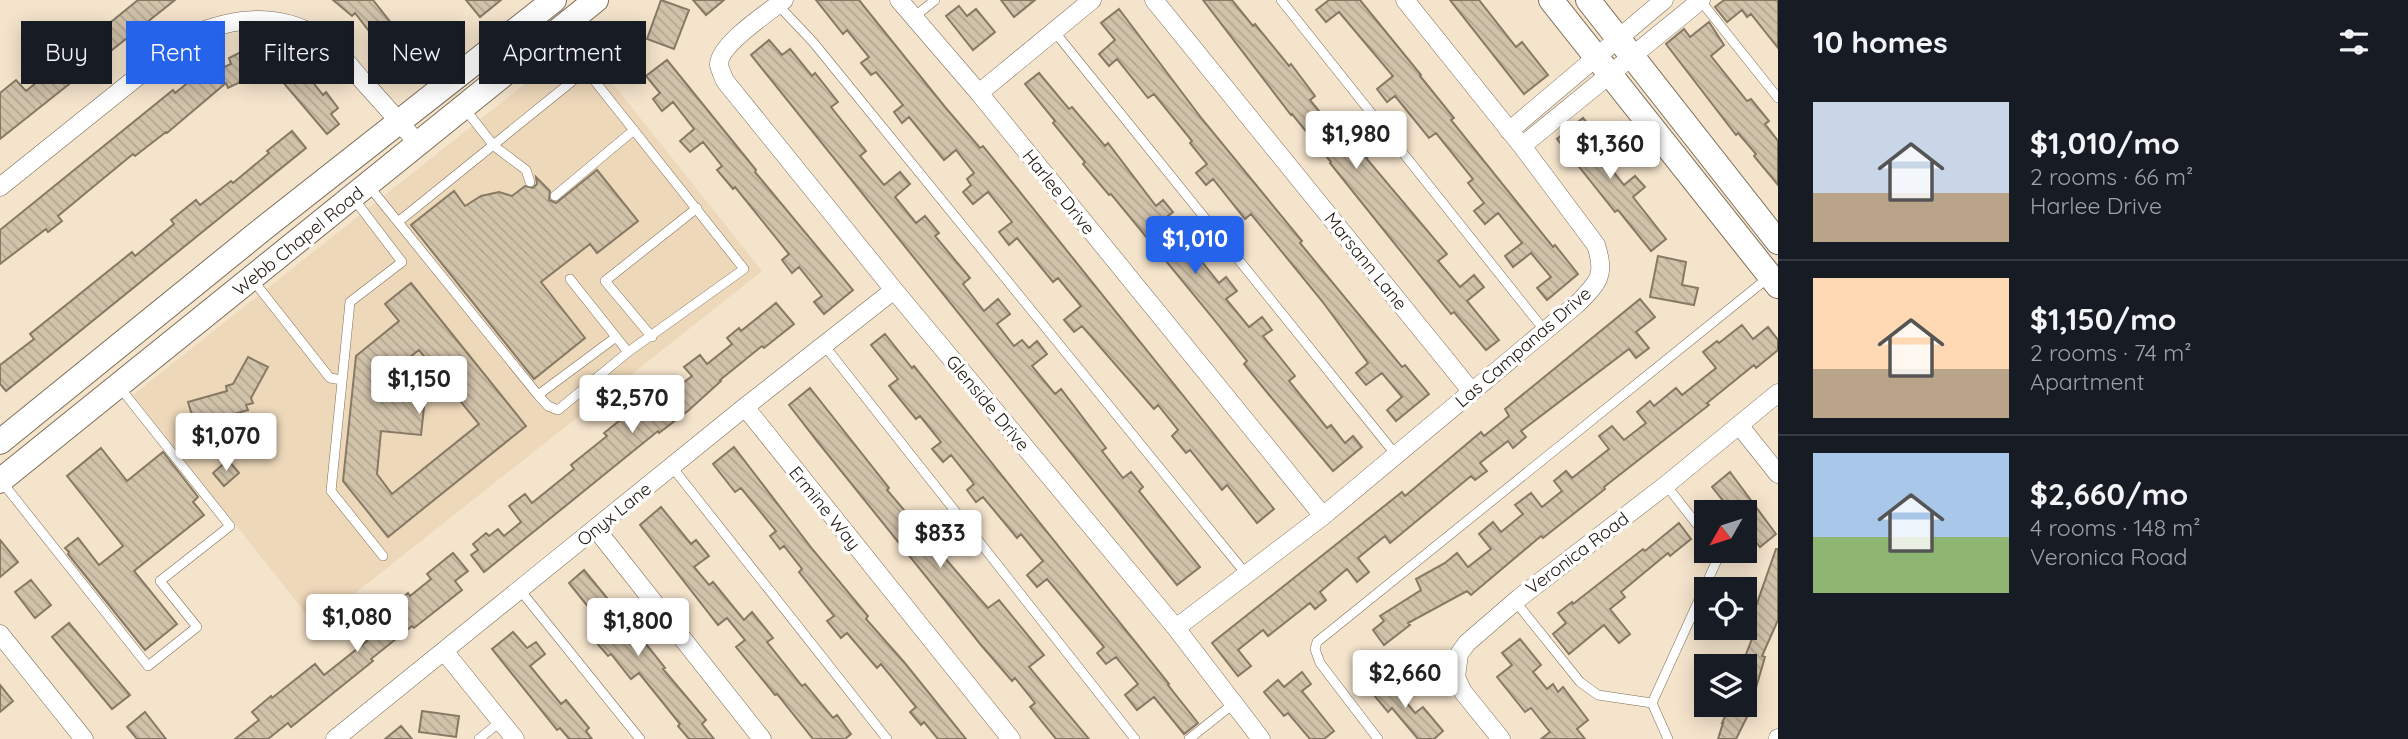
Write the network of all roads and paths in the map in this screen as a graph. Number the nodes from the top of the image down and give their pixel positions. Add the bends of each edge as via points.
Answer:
1 (596, 0) edge
2 (899, 0) edge
3 (935, 0) edge
4 (1092, 0) edge
5 (1154, 0) edge
6 (1280, 0) edge
7 (1405, 0) edge
8 (1551, 0) edge
9 (1588, 0) edge
10 (1664, 0) edge
11 (1700, 0) edge
12 (549, 2) edge
13 (779, 2) edge
14 (914, 17) junction
15 (562, 21) edge
16 (570, 21) edge
17 (1054, 31) junction
18 (1625, 47) junction
19 (1602, 66) junction
20 (492, 84) edge
21 (570, 84) edge
22 (597, 84) edge
23 (979, 93) junction
24 (1778, 98) edge
25 (463, 107) junction
26 (400, 122) junction
27 (634, 130) junction
28 (1509, 131) junction
29 (418, 144) junction
30 (494, 146) junction
31 (1521, 146) junction
32 (334, 174) junction
33 (530, 182) dead end
34 (0, 187) edge
35 (360, 191) junction
36 (555, 196) dead end
37 (696, 208) junction
38 (398, 222) junction
39 (1778, 242) edge
40 (251, 278) junction
41 (570, 279) dead end
42 (1774, 281) edge
43 (894, 290) junction
44 (1545, 331) junction
45 (616, 337) junction
46 (652, 337) junction
47 (824, 345) junction
48 (628, 352) junction
49 (107, 354) junction
50 (127, 378) junction
51 (342, 380) junction
52 (1472, 392) junction
53 (1778, 393) edge
54 (538, 395) junction
55 (745, 407) junction
56 (1739, 425) junction
57 (0, 442) edge
58 (1396, 455) junction
59 (672, 467) junction
60 (1778, 474) edge
61 (0, 480) edge
62 (1666, 485) junction
63 (1324, 516) junction
64 (1694, 521) edge
65 (596, 529) junction
66 (383, 556) dead end
67 (1715, 564) edge
68 (1246, 574) junction
69 (520, 590) junction
70 (1516, 601) junction
71 (1175, 628) junction
72 (0, 634) edge
73 (444, 651) junction
74 (1652, 703) junction
75 (1233, 704) junction
76 (501, 721) junction
77 (84, 739) edge
78 (334, 739) edge
79 (479, 739) edge
80 (515, 739) edge
81 (640, 739) edge
82 (762, 739) edge
83 (887, 739) edge
84 (1011, 739) edge
85 (1135, 739) edge
86 (1189, 739) edge
87 (1261, 739) edge
88 (1378, 739) edge
89 (1501, 739) edge
90 (1668, 739) edge

1 - 16 main road, Webb Chapel Road
2 - 14 street, Harlee Drive
3 - 14 lane
4 - 17 street
5 - 52 street, Marsann Lane
6 - 44 lane
7 - 28 street, Las Campanas Drive
8 - 19 main road
9 - 18 main road
10 - 18 street
11 - 18 street
11 - 24 lane
12 - 15 street
12 - 26 main road, Webb Chapel Road
13 - 43 street, Glenside Drive via 721,55 724,81
13 - 68 lane
14 - 23 street, Harlee Drive
17 - 23 street
17 - 58 lane
18 - 19 street
18 - 39 main road
19 - 28 street
19 - 31 street
19 - 42 main road
20 - 25 main road, Webb Chapel Road
21 - 30 lane
22 - 27 lane
23 - 63 street, Harlee Drive
25 - 29 main road, Webb Chapel Road
25 - 30 lane
26 - 29 street
26 - 32 main road, Webb Chapel Road
26 - 34 street via 331,44 306,30 247,18 187,37
27 - 36 lane
27 - 37 lane
28 - 31 street, Las Campanas Drive
29 - 35 main road, Webb Chapel Road
30 - 33 lane via 526,170
30 - 38 lane
31 - 44 street, Las Campanas Drive via 1596,245 1601,260 1601,275 1593,288
32 - 35 main road
32 - 49 main road, Webb Chapel Road
35 - 38 lane
35 - 40 main road, Webb Chapel Road
35 - 51 lane via 402,262 350,302
37 - 46 lane via 606,281
37 - 46 lane via 744,269
38 - 54 lane
40 - 50 main road, Webb Chapel Road
40 - 51 lane via 330,378
41 - 45 lane
42 - 88 lane via 1317,642 1322,667
43 - 47 street, Onyx Lane
43 - 71 street, Glenside Drive
44 - 52 street, Las Campanas Drive
45 - 48 lane
45 - 54 lane
46 - 48 lane
47 - 55 street, Onyx Lane
47 - 85 lane
48 - 54 lane via 558,410
49 - 50 main road
49 - 57 main road, Webb Chapel Road
50 - 61 main road, Webb Chapel Road
50 - 61 lane via 125,394 230,526 160,581 197,627 148,666
51 - 66 lane via 331,491
52 - 58 street, Las Campanas Drive
53 - 56 street, Veronica Road
55 - 59 street, Onyx Lane
55 - 84 street, Ermine Way
56 - 60 street
56 - 62 street, Veronica Road
58 - 63 street, Las Campanas Drive
59 - 65 street, Onyx Lane
59 - 83 lane
62 - 64 lane
62 - 70 street, Veronica Road
63 - 68 street, Las Campanas Drive
65 - 69 street, Onyx Lane
65 - 82 street
67 - 74 lane
68 - 71 street, Las Campanas Drive
69 - 73 street, Onyx Lane
69 - 81 lane
70 - 74 lane via 1580,682 1598,695
70 - 89 street, Veronica Road via 1467,643 1457,666 1462,692
71 - 75 street, Glenside Drive
72 - 77 street
73 - 76 street
73 - 78 street, Onyx Lane
74 - 90 lane
75 - 86 lane
75 - 87 street, Glenside Drive
76 - 79 lane
76 - 80 street

